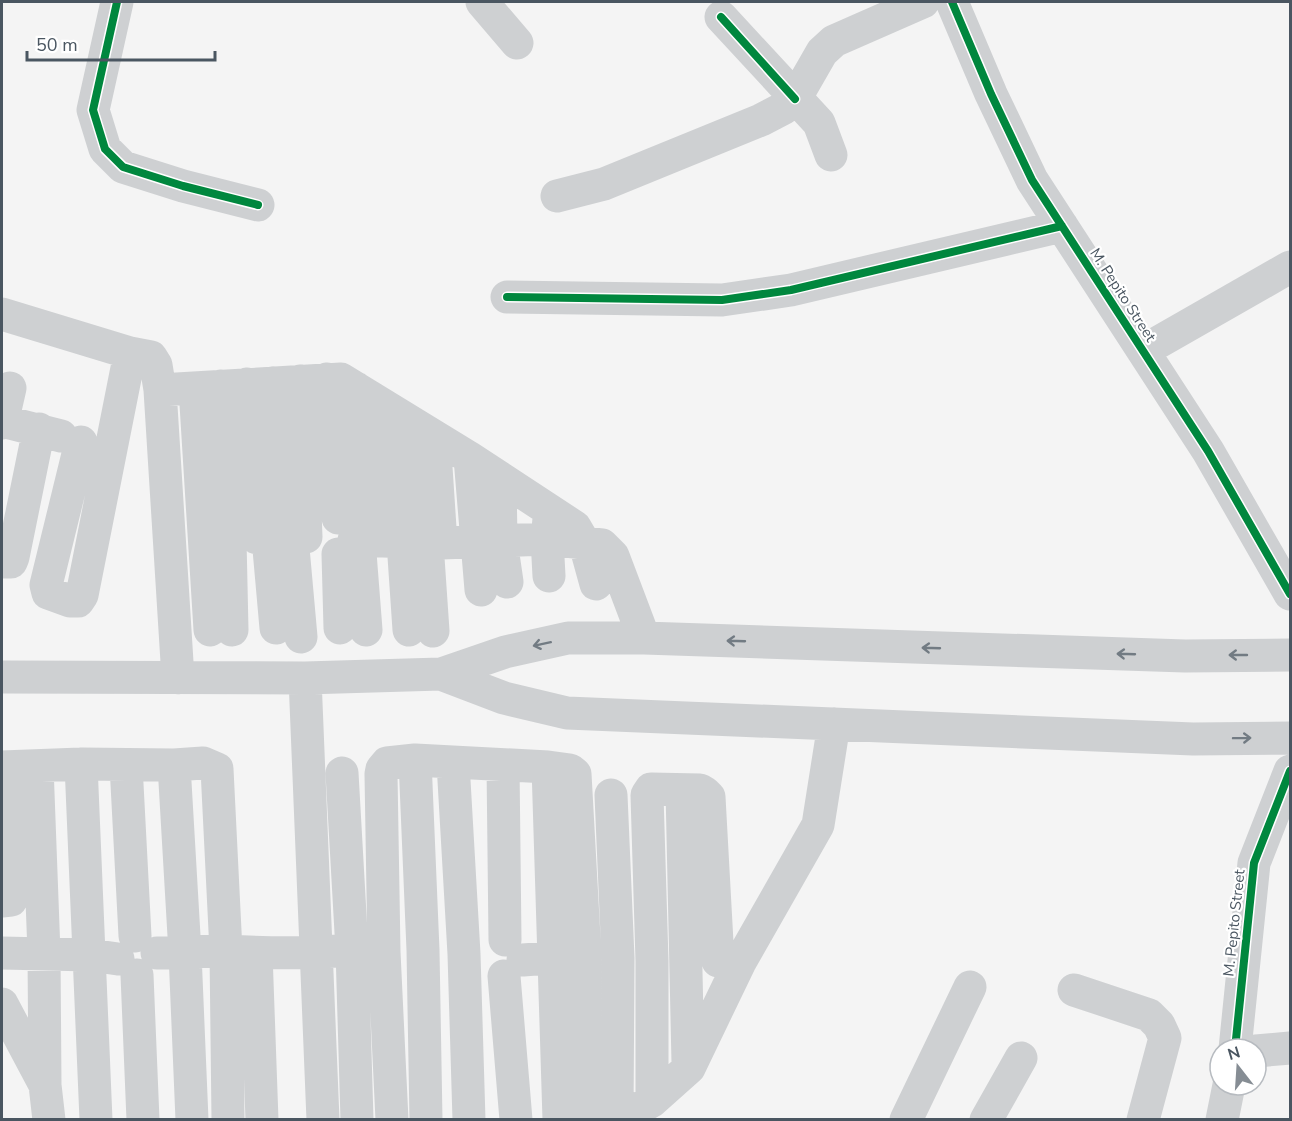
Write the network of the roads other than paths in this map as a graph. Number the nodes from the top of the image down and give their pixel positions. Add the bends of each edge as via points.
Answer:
1 (117, 2) edge
2 (482, 2) edge
3 (923, 2) edge
4 (952, 2) edge
5 (721, 17) dead end
6 (517, 43) dead end
7 (795, 99) junction
8 (831, 155) dead end
9 (558, 196) dead end
10 (258, 205) dead end
11 (1062, 226) junction
12 (1290, 267) edge
13 (507, 297) dead end
14 (2, 314) edge
15 (1143, 351) junction
16 (130, 353) junction
17 (274, 384) junction
18 (10, 388) dead end
19 (160, 390) junction
20 (2, 422) edge
21 (409, 422) junction
22 (39, 429) junction
23 (470, 458) junction
24 (392, 535) junction
25 (170, 540) junction
26 (2, 562) edge
27 (527, 584) junction
28 (1290, 594) edge
29 (321, 630) junction
30 (644, 638) junction
31 (1290, 655) edge
32 (441, 674) junction
33 (2, 677) edge
34 (178, 678) junction
35 (305, 678) junction
36 (834, 724) junction
37 (1290, 738) edge
38 (414, 760) junction
39 (453, 763) junction
40 (81, 764) junction
41 (126, 765) junction
42 (174, 765) junction
43 (503, 765) junction
44 (38, 766) junction
45 (4, 767) edge
46 (1290, 771) edge
47 (342, 773) dead end
48 (682, 789) junction
49 (611, 795) dead end
50 (2, 901) edge
51 (352, 950) junction
52 (423, 950) junction
53 (241, 952) junction
54 (384, 952) junction
55 (2, 953) edge
56 (44, 953) junction
57 (316, 953) junction
58 (137, 955) junction
59 (518, 957) junction
60 (618, 957) junction
61 (652, 961) junction
62 (729, 962) junction
63 (685, 963) junction
64 (970, 987) dead end
65 (1074, 990) dead end
66 (2, 1004) edge
67 (1236, 1037) edge
68 (1290, 1048) edge
69 (1268, 1050) edge
70 (1021, 1058) dead end
71 (688, 1068) junction
72 (45, 1085) junction
73 (1227, 1097) edge
74 (652, 1101) junction
75 (48, 1119) edge
76 (96, 1119) edge
77 (143, 1119) edge
78 (192, 1119) edge
79 (228, 1119) edge
80 (262, 1119) edge
81 (323, 1119) edge
82 (357, 1119) edge
83 (392, 1119) edge
84 (426, 1119) edge
85 (469, 1119) edge
86 (516, 1119) edge
87 (559, 1119) edge
88 (584, 1119) edge
89 (618, 1119) edge
90 (906, 1119) edge
91 (986, 1119) edge
92 (1143, 1119) edge
93 (1222, 1119) edge

1 - 10 street via 93,110 105,149 123,167
2 - 6 street
3 - 7 street via 834,41 822,52
4 - 11 street, M. Pepito Street via 1032,180
5 - 7 street
7 - 8 street via 819,123
7 - 9 street via 761,120 604,184
11 - 13 street via 791,290 722,300
11 - 15 street, M. Pepito Street
12 - 15 street
14 - 16 street
15 - 28 street, M. Pepito Street via 1208,451
16 - 19 street via 151,357
16 - 22 street via 96,445
17 - 19 street
17 - 21 street
17 - 24 street
17 - 24 street
17 - 24 street
17 - 24 street
18 - 20 street
19 - 25 street
20 - 22 street
21 - 23 street
21 - 24 street
21 - 24 street
22 - 26 street via 13,557 11,562
23 - 24 street
23 - 24 street
24 - 25 street
24 - 27 street
24 - 27 street
24 - 27 street
24 - 27 street
24 - 29 street
24 - 29 street
24 - 29 street
24 - 29 street
24 - 29 street
24 - 29 street
24 - 30 street via 602,545 613,556
25 - 34 street
31 -> 30 street via 1173,655
30 -> 32 street via 568,638 505,652
32 - 35 street
32 - 36 street via 504,698 567,713
33 - 34 street
34 - 35 street
35 - 57 street
36 -> 37 street via 1193,739
36 - 62 street via 818,825
38 - 39 street
38 - 52 street
38 - 54 street via 387,763 381,774
39 - 43 street
39 - 59 street
40 - 41 street
40 - 44 street
40 - 58 street
41 - 42 street
41 - 58 street
42 - 53 street via 204,763 217,769
42 - 58 street
43 - 59 street
43 - 59 street via 548,767
44 - 45 street
44 - 56 street
45 - 50 street via 14,894 11,900
46 - 67 street, M. Pepito Street via 1254,863
47 - 51 street
48 - 61 street via 651,789 647,795
48 - 62 street via 700,790 709,797
48 - 63 street
49 - 60 street
51 - 54 street
51 - 57 street
51 - 82 street
52 - 54 street
52 - 59 street
52 - 84 street
53 - 57 street
53 - 58 street
53 - 79 street
53 - 80 street
54 - 83 street
55 - 56 street
56 - 58 street
56 - 72 street
57 - 81 street
58 - 76 street
58 - 77 street
58 - 78 street
59 - 60 street
59 - 85 street
59 - 86 street
59 - 87 street
59 - 88 street
60 - 61 street
60 - 89 street
61 - 63 street
61 - 74 street
62 - 63 street
62 - 71 street
63 - 71 street
64 - 90 street
65 - 92 street via 1149,1015 1159,1025 1165,1038
66 - 72 street
68 - 69 street
70 - 91 street
71 - 74 street
72 - 75 street
73 - 93 street
74 - 89 street

